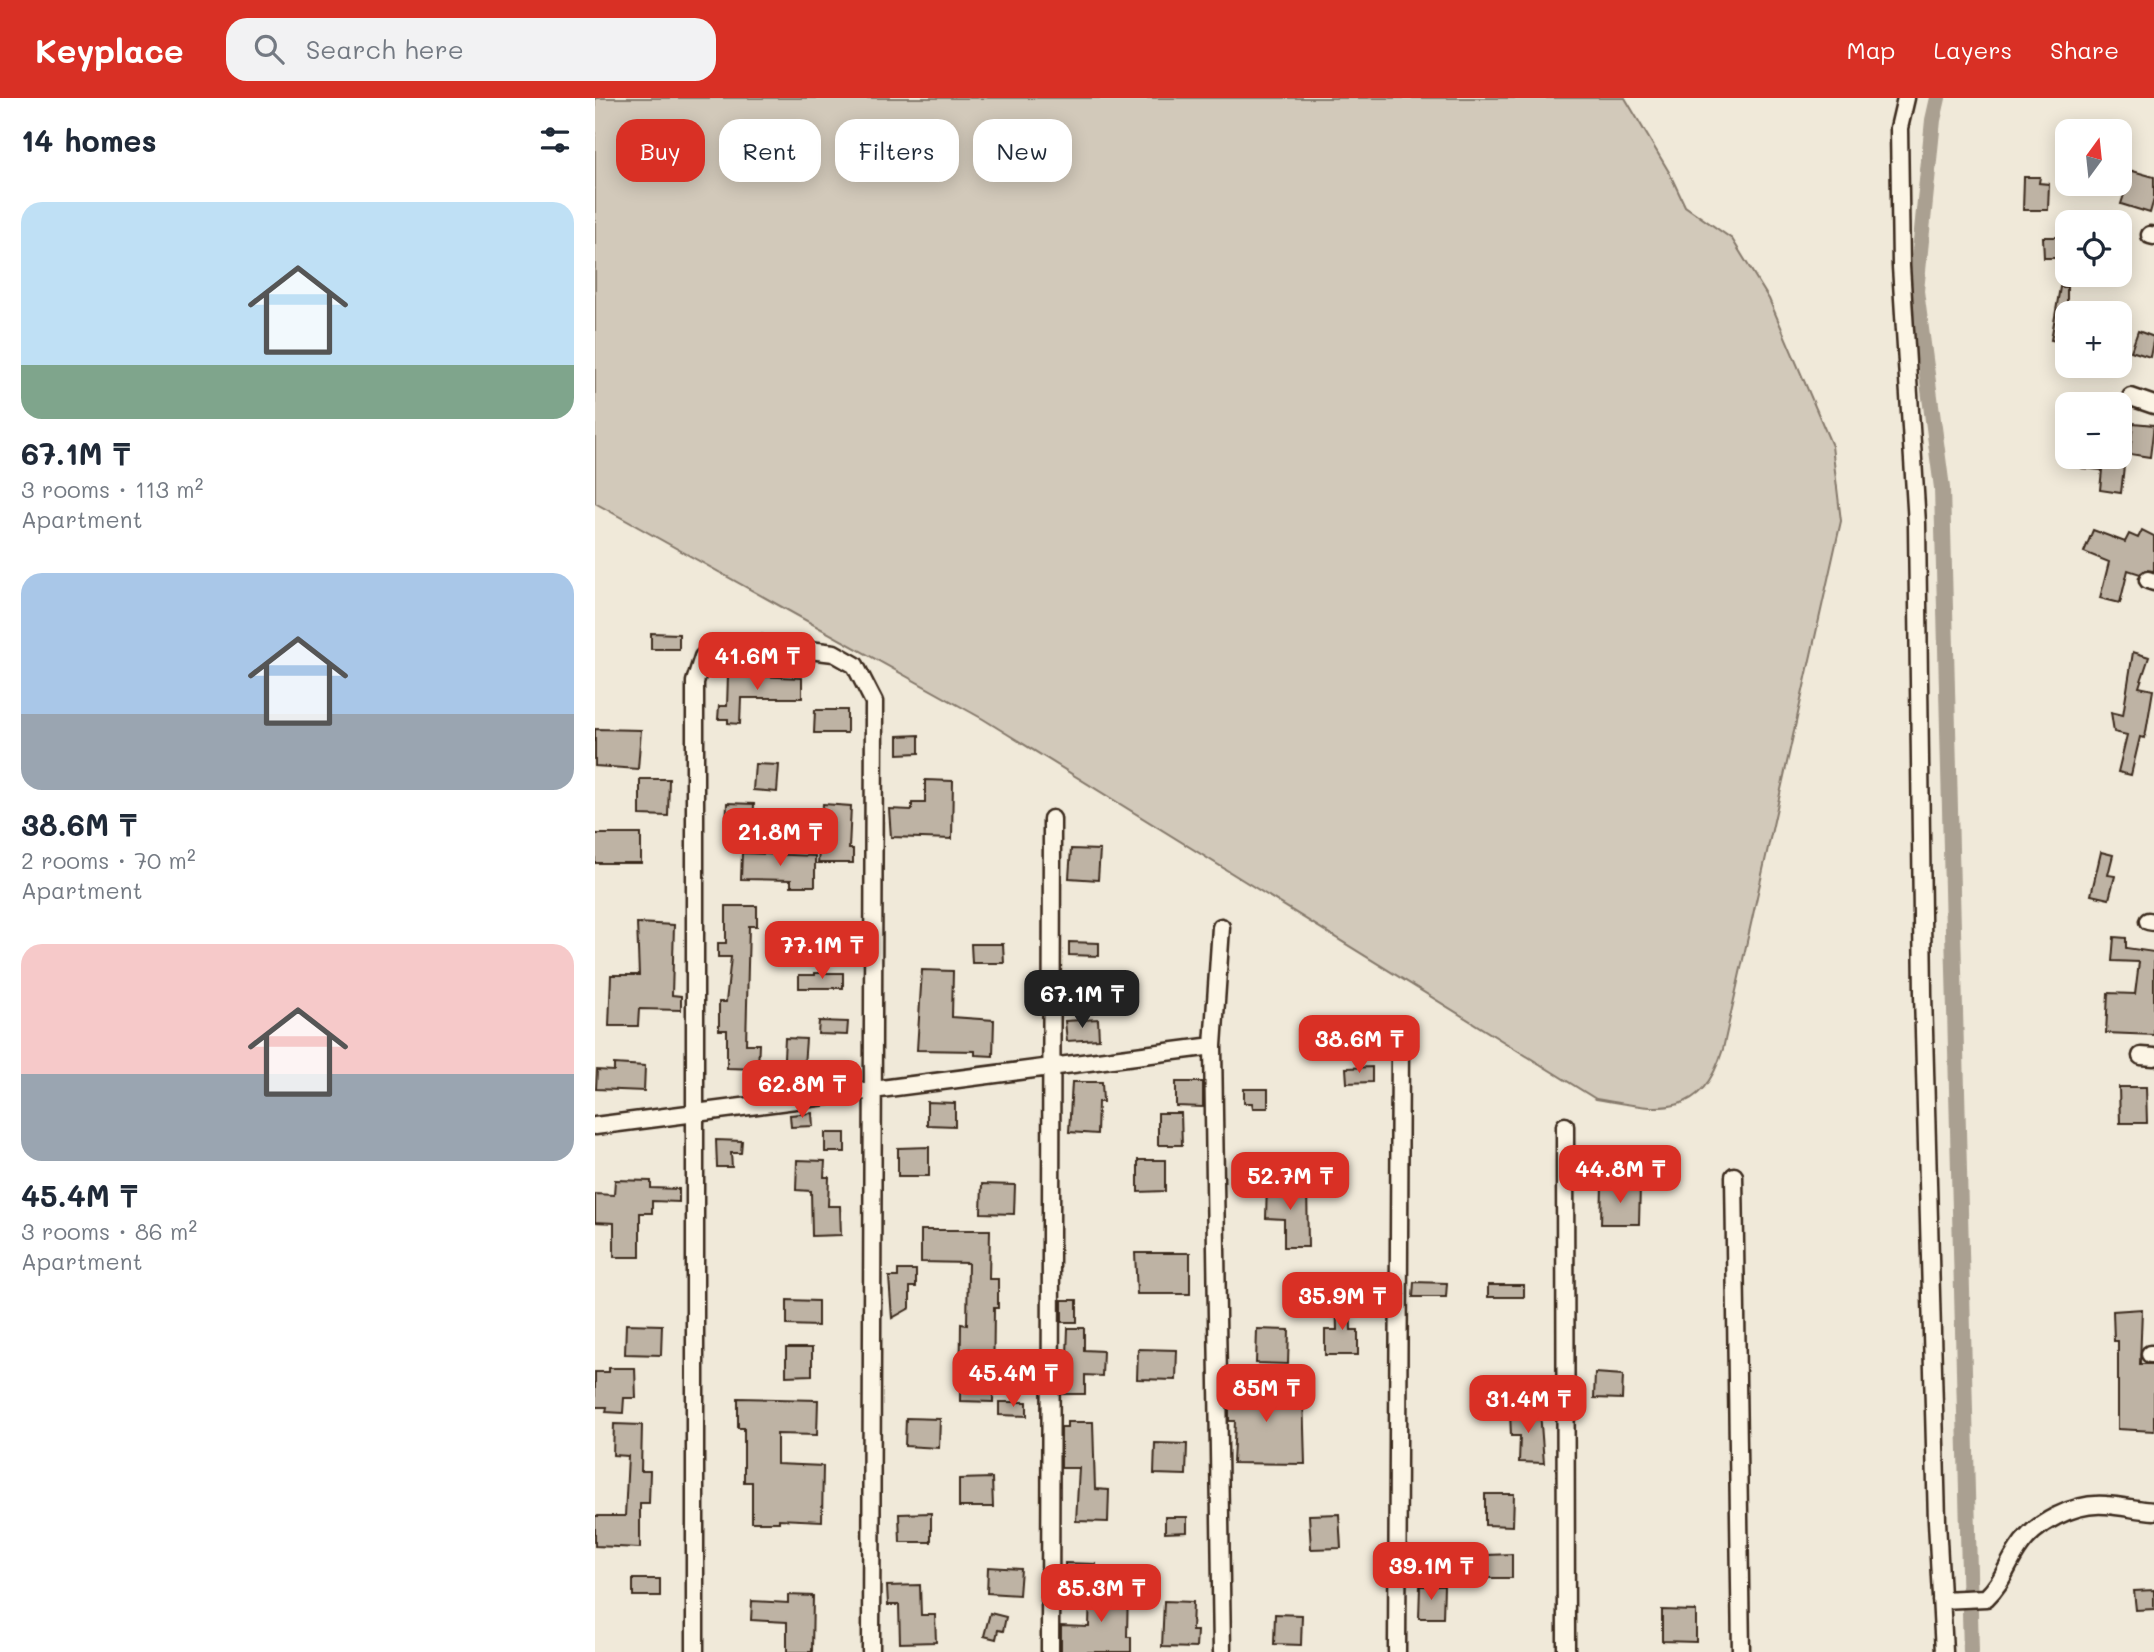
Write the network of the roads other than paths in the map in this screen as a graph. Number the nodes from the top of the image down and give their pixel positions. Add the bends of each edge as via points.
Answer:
1 (1906, 98) edge
2 (2132, 397) edge
3 (2154, 405) edge
4 (1052, 819) dead end
5 (1221, 927) dead end
6 (1400, 1037) dead end
7 (1213, 1046) junction
8 (1051, 1065) junction
9 (872, 1088) junction
10 (697, 1112) junction
11 (595, 1126) edge
12 (1565, 1126) dead end
13 (1734, 1176) dead end
14 (2154, 1511) edge
15 (1949, 1600) junction
16 (695, 1652) edge
17 (871, 1652) edge
18 (1050, 1652) edge
19 (1222, 1652) edge
20 (1397, 1652) edge
21 (1566, 1652) edge
22 (1741, 1652) edge
23 (1944, 1652) edge

1 - 15 street via 1899,128 1901,266 1917,524 1923,994
2 - 3 street
4 - 8 street
5 - 7 street
6 - 20 street
7 - 8 street
7 - 19 street
8 - 9 street
8 - 18 street
9 - 10 street
9 - 10 street via 874,702 855,665 834,653 759,644 729,646 703,657 695,682
9 - 17 street
10 - 11 street
10 - 16 street
12 - 21 street
13 - 22 street
14 - 15 street via 2103,1504 2074,1510 2040,1525 2018,1548 2001,1584 1986,1598
15 - 23 street

